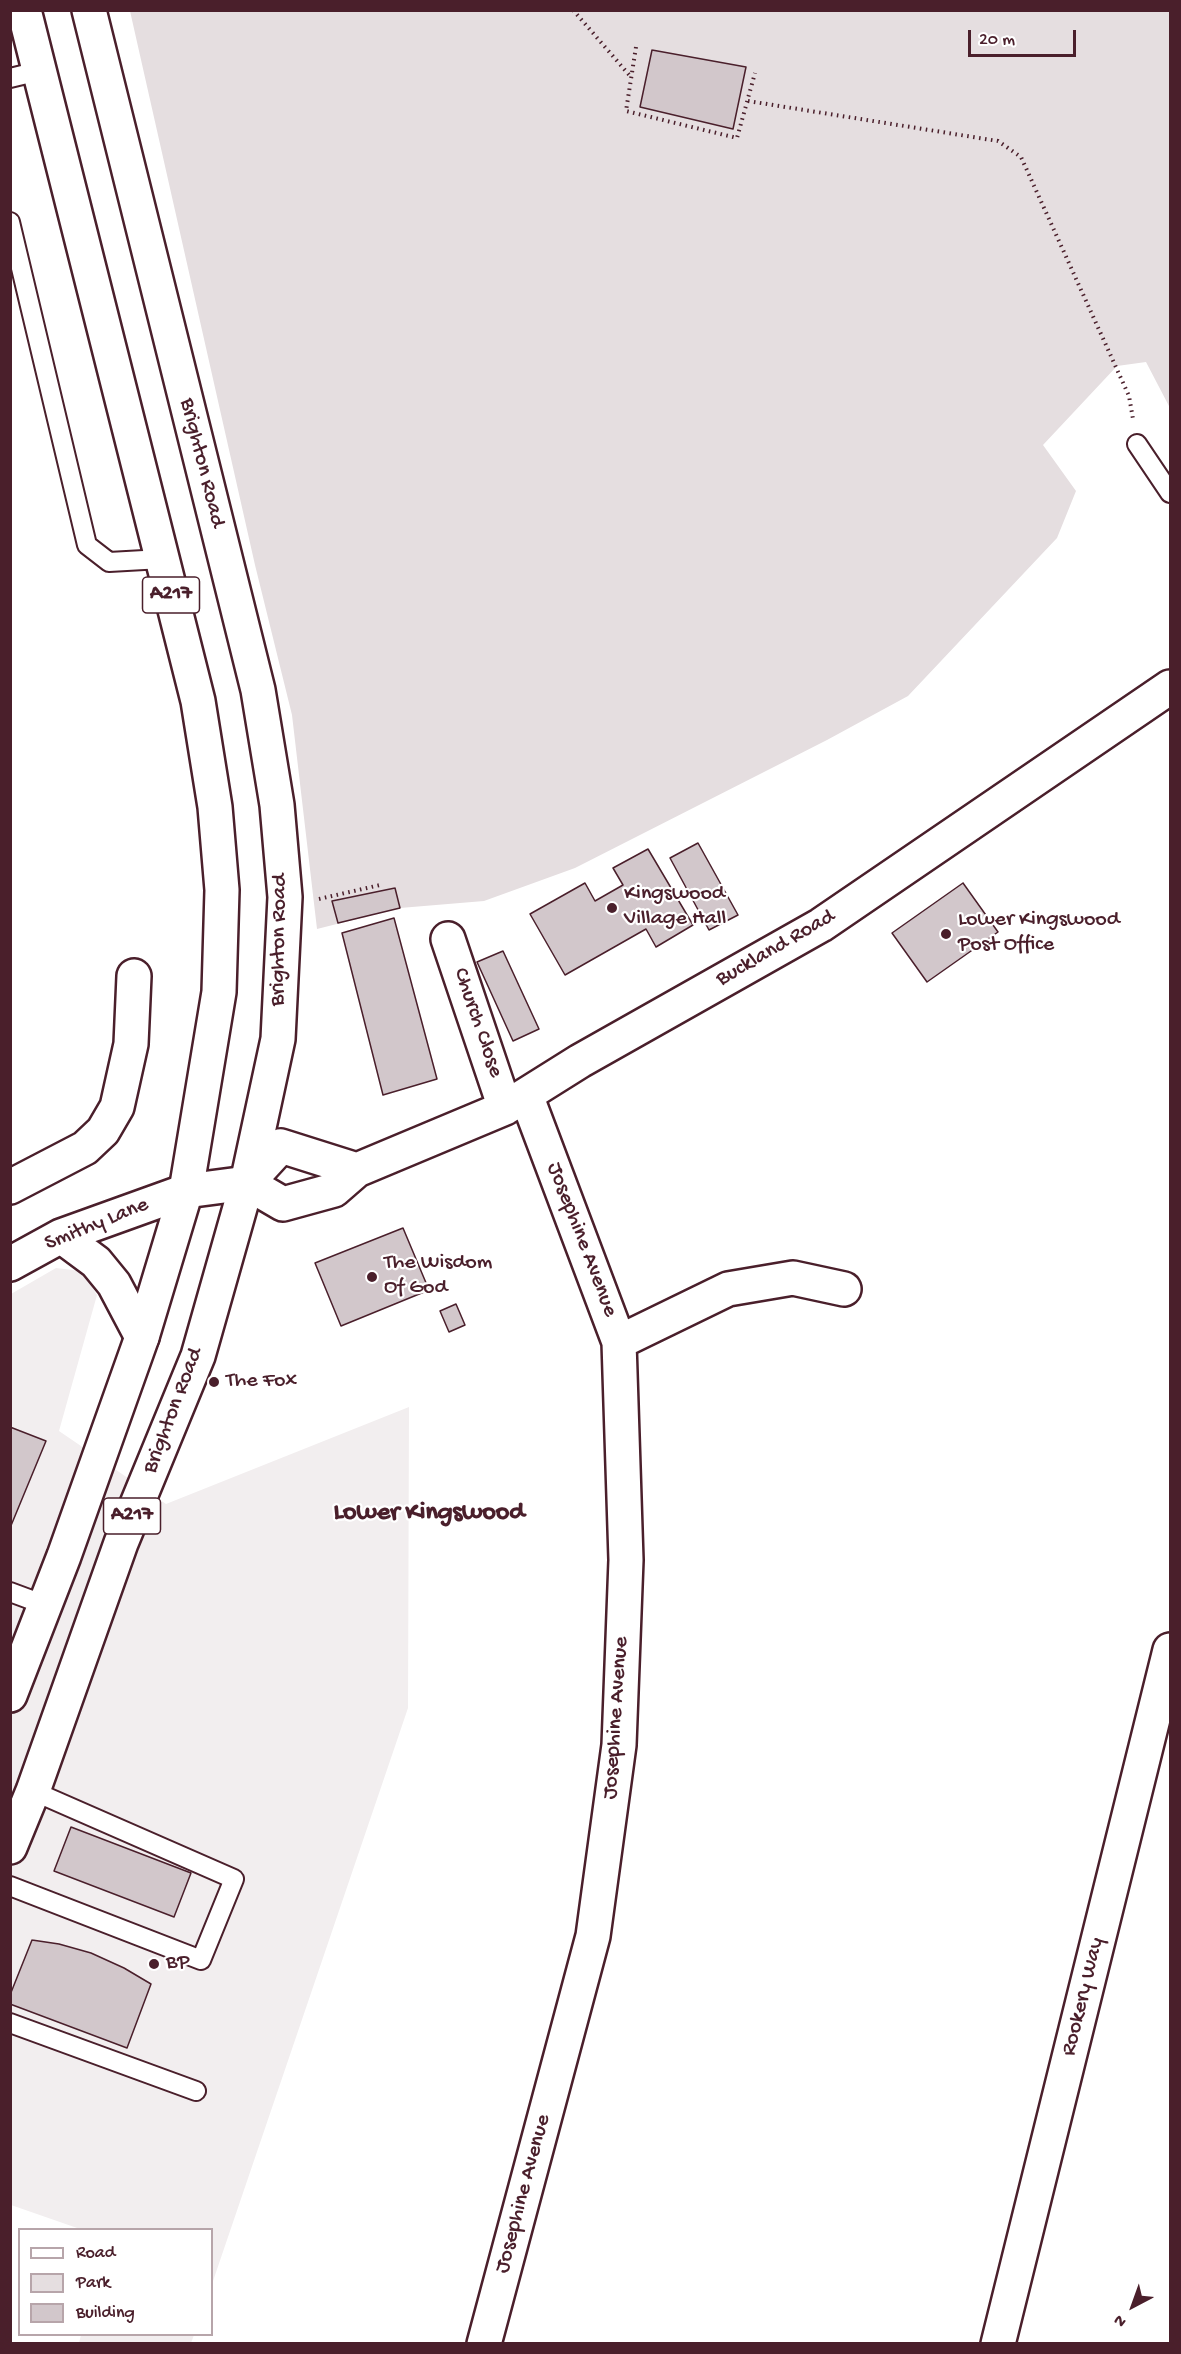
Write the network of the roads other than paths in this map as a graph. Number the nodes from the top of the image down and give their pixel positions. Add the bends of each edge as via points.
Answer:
1 (24, 10) edge
2 (89, 10) edge
3 (25, 75) edge
4 (10, 222) edge
5 (1137, 444) road end
6 (1170, 493) edge
7 (162, 560) junction
8 (1170, 687) edge
9 (448, 939) dead end
10 (134, 976) dead end
11 (516, 1101) junction
12 (357, 1170) junction
13 (247, 1183) junction
14 (10, 1187) edge
15 (186, 1191) junction
16 (61, 1236) junction
17 (10, 1264) edge
18 (844, 1289) dead end
19 (142, 1337) junction
20 (619, 1342) junction
21 (10, 1592) edge
22 (45, 1605) junction
23 (1170, 1650) edge
24 (10, 1695) edge
25 (33, 1791) junction
26 (10, 1847) edge
27 (10, 1886) edge
28 (10, 2023) edge
29 (196, 2091) dead end
30 (484, 2343) edge
31 (998, 2343) edge

1 - 3 main road, A217
2 - 13 main road, Brighton Road / A217 via 258,690 278,806 285,897 278,1039
3 - 7 main road, A217
4 - 7 lane via 87,545 110,562
5 - 6 lane
7 - 15 main road, A217 via 198,701 215,807 222,890 219,992
8 - 11 main road, Buckland Road via 821,925
9 - 11 main road, Church Close
10 - 14 main road via 131,1044 117,1107 103,1131 85,1148
11 - 12 main road, Buckland Road
11 - 20 main road, Josephine Avenue
12 - 13 main road, Buckland Road via 334,1190 283,1204
12 - 13 main road via 281,1146
13 - 15 main road, Smithy Lane
13 - 25 main road, Brighton Road / A217 via 198,1356 121,1543
15 - 16 main road, Smithy Lane
15 - 19 main road, A217
16 - 17 main road, Smithy Lane
16 - 19 main road via 96,1262 114,1284
18 - 20 main road via 793,1278 728,1289
19 - 22 main road, A217
20 - 30 main road, Josephine Avenue via 626,1560 619,1745 593,1936
21 - 22 lane
22 - 24 main road, A217
23 - 31 main road, Rookery Way
25 - 26 main road, Brighton Road / A217
25 - 27 lane via 234,1879 201,1960
28 - 29 lane

